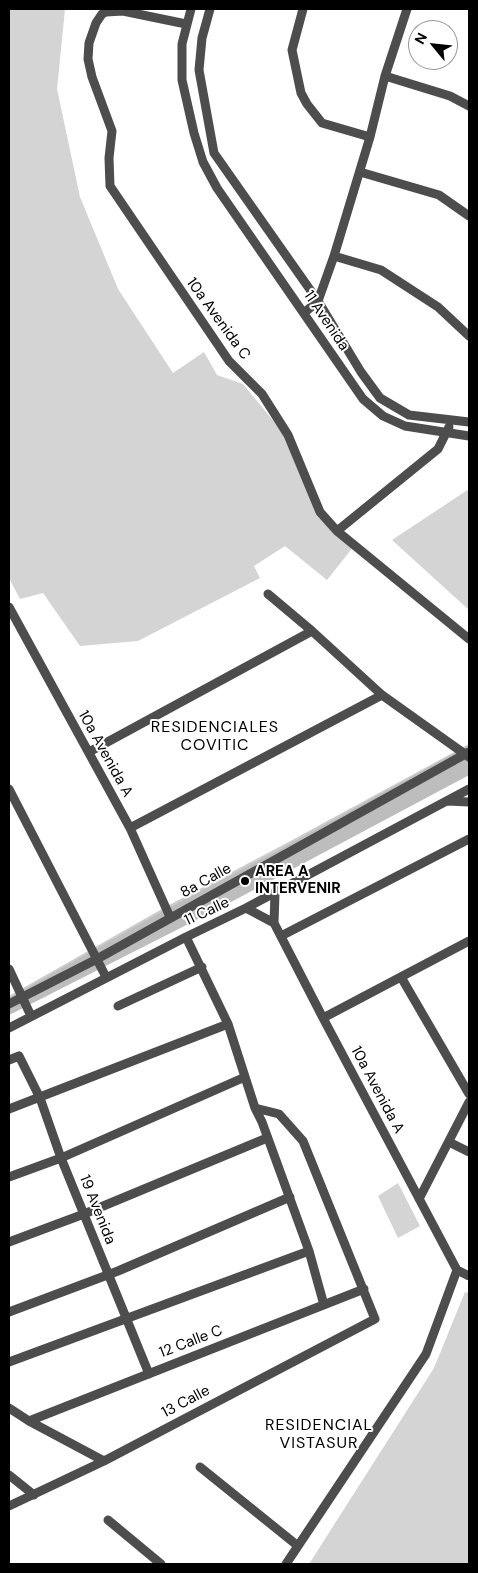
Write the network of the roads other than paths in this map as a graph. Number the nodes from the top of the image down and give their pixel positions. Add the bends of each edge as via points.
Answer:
1 (191, 9) edge
2 (210, 9) edge
3 (303, 9) edge
4 (407, 9) edge
5 (186, 24) junction
6 (385, 76) junction
7 (469, 106) edge
8 (370, 137) junction
9 (360, 172) junction
10 (469, 216) edge
11 (334, 256) junction
12 (318, 301) junction
13 (304, 313) junction
14 (469, 336) edge
15 (451, 420) junction
16 (469, 422) edge
17 (448, 432) junction
18 (469, 436) edge
19 (337, 531) junction
20 (268, 594) dead end
21 (9, 607) edge
22 (312, 631) junction
23 (469, 639) edge
24 (382, 694) junction
25 (89, 752) junction
26 (468, 754) edge
27 (9, 789) edge
28 (469, 789) edge
29 (445, 801) junction
30 (469, 802) edge
31 (130, 828) junction
32 (469, 839) edge
33 (275, 893) junction
34 (246, 908) junction
35 (170, 917) junction
36 (274, 923) junction
37 (281, 936) junction
38 (186, 937) junction
39 (469, 941) edge
40 (97, 959) junction
41 (202, 967) junction
42 (9, 969) edge
43 (106, 977) junction
44 (402, 978) junction
45 (22, 997) junction
46 (9, 1004) edge
47 (118, 1006) dead end
48 (31, 1016) junction
49 (323, 1018) junction
50 (228, 1024) junction
51 (9, 1028) edge
52 (9, 1060) edge
53 (245, 1077) junction
54 (469, 1094) edge
55 (40, 1098) junction
56 (469, 1102) edge
57 (255, 1108) junction
58 (9, 1109) edge
59 (267, 1138) junction
60 (449, 1142) junction
61 (469, 1152) edge
62 (61, 1158) junction
63 (9, 1177) edge
64 (290, 1197) junction
65 (419, 1199) junction
66 (84, 1214) junction
67 (9, 1242) edge
68 (309, 1252) junction
69 (457, 1270) junction
70 (108, 1274) junction
71 (469, 1276) edge
72 (364, 1289) junction
73 (324, 1305) junction
74 (9, 1312) edge
75 (126, 1320) junction
76 (9, 1362) edge
77 (149, 1374) junction
78 (9, 1408) edge
79 (28, 1421) junction
80 (104, 1461) junction
81 (200, 1467) dead end
82 (9, 1475) edge
83 (34, 1495) junction
84 (9, 1506) edge
85 (108, 1520) dead end
86 (298, 1546) junction
87 (162, 1564) edge
88 (286, 1564) edge

1 - 5 street, 11 Avenida
2 - 12 street, 11 Avenida via 202,38 199,70 214,153
3 - 8 street via 292,50 301,93 322,123
4 - 6 street
5 - 13 street, 11 Avenida via 182,44 182,80 203,162 217,188
5 - 19 street, 10a Avenida C via 123,11 106,12 96,23 88,59 112,131 110,186 229,361 262,394 288,435 320,512
6 - 7 street via 450,96
6 - 8 street
8 - 9 street
9 - 10 street via 439,195
9 - 11 street
11 - 12 street
11 - 14 street via 381,270 438,307
12 - 13 street
12 - 15 street, 11 Avenida via 380,398 409,415
13 - 17 street, 11 Avenida via 363,399 383,416 406,426
15 - 16 street, 11 Avenida
15 - 17 street
17 - 18 street, 11 Avenida
17 - 19 street via 438,449
19 - 23 street, 10a Avenida C
20 - 22 street
21 - 25 street, 10a Avenida A
22 - 24 street
22 - 25 street
24 - 26 street
24 - 31 street
25 - 31 street, 10a Avenida A
26 - 35 street, 8a Calle
27 - 40 street
28 - 29 street, 11 Calle
29 - 30 street
29 - 33 street, 11 Calle
31 - 35 street, 10a Avenida A
32 - 37 street
33 - 34 street, 11 Calle
33 - 36 street
34 - 36 street
34 - 38 street, 11 Calle
35 - 40 street, 8a Calle
36 - 37 street, 10a Avenida A
37 - 49 street, 10a Avenida A
38 - 41 street
38 - 43 street, 11 Calle
39 - 44 street
40 - 43 street
40 - 45 street, 8a Calle
41 - 47 street
41 - 50 street
42 - 45 street
43 - 48 street, 11 Calle
44 - 49 street
44 - 54 street
45 - 46 street, 8a Calle
45 - 48 street
48 - 51 street, 11 Calle
49 - 65 street, 10a Avenida A
50 - 53 street
50 - 55 street
52 - 55 street, 19 Avenida via 19,1056
53 - 57 street
53 - 62 street
55 - 58 street
55 - 62 street, 19 Avenida
56 - 60 street
57 - 59 street
57 - 72 street via 279,1114 303,1140
59 - 64 street
59 - 66 street
60 - 61 street
60 - 65 street
62 - 63 street
62 - 66 street, 19 Avenida
64 - 68 street
64 - 70 street
65 - 69 street, 10a Avenida A
66 - 67 street
66 - 70 street, 19 Avenida
68 - 73 street
68 - 75 street
69 - 71 street
69 - 86 street via 426,1354
70 - 74 street
70 - 75 street, 19 Avenida
72 - 73 street, 12 Calle C
72 - 80 street, 13 Calle via 374,1318
73 - 77 street, 12 Calle C
75 - 76 street
75 - 77 street, 19 Avenida
77 - 79 street, 12 Calle C
78 - 79 street
79 - 80 street
80 - 83 street, 13 Calle
81 - 86 street
82 - 83 street
83 - 84 street, 13 Calle
85 - 87 street
86 - 88 street

